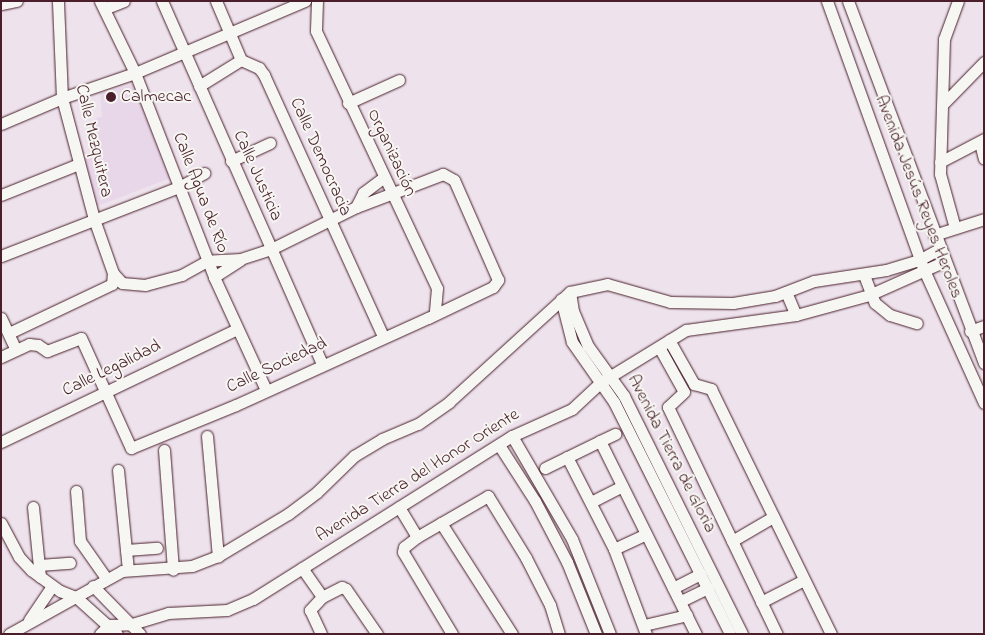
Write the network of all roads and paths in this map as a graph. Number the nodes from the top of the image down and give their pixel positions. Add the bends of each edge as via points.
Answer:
1 (17, 1) edge
2 (58, 1) edge
3 (124, 1) edge
4 (162, 1) edge
5 (216, 1) edge
6 (305, 1) edge
7 (827, 1) edge
8 (848, 1) edge
9 (958, 1) edge
10 (1, 4) edge
11 (318, 4) edge
12 (103, 5) edge
13 (274, 7) edge
14 (230, 32) junction
15 (184, 51) junction
16 (241, 60) junction
17 (984, 62) edge
18 (136, 72) junction
19 (399, 80) dead end
20 (199, 86) junction
21 (62, 98) junction
22 (348, 103) junction
23 (943, 104) junction
24 (1, 124) edge
25 (982, 141) edge
26 (270, 143) dead end
27 (984, 159) edge
28 (231, 161) junction
29 (940, 162) junction
30 (79, 164) junction
31 (204, 173) dead end
32 (383, 178) junction
33 (179, 187) junction
34 (390, 194) junction
35 (1, 195) edge
36 (356, 206) junction
37 (94, 219) junction
38 (984, 219) edge
39 (329, 223) junction
40 (955, 228) junction
41 (934, 235) junction
42 (272, 249) junction
43 (939, 249) junction
44 (1, 256) edge
45 (241, 259) junction
46 (207, 261) junction
47 (943, 262) junction
48 (922, 264) junction
49 (864, 275) junction
50 (214, 278) junction
51 (112, 279) junction
52 (786, 292) junction
53 (566, 295) junction
54 (869, 295) junction
55 (435, 313) junction
56 (796, 315) junction
57 (1, 318) edge
58 (917, 323) dead end
59 (238, 329) junction
60 (979, 329) edge
61 (8, 333) junction
62 (383, 336) junction
63 (669, 340) junction
64 (659, 346) junction
65 (16, 350) junction
66 (1, 357) edge
67 (984, 363) edge
68 (322, 364) junction
69 (611, 375) junction
70 (601, 382) junction
71 (266, 390) junction
72 (106, 392) junction
73 (984, 403) edge
74 (615, 434) dead end
75 (207, 436) dead end
76 (512, 436) junction
77 (600, 441) junction
78 (1, 442) edge
79 (499, 445) junction
80 (164, 450) dead end
81 (567, 457) junction
82 (545, 468) dead end
83 (118, 470) dead end
84 (622, 486) junction
85 (76, 491) dead end
86 (591, 502) junction
87 (33, 507) dead end
88 (399, 507) junction
89 (774, 517) junction
90 (1, 523) edge
91 (441, 523) junction
92 (646, 534) junction
93 (417, 537) junction
94 (732, 541) junction
95 (157, 548) dead end
96 (614, 549) junction
97 (126, 550) junction
98 (218, 556) junction
99 (70, 563) dead end
100 (39, 565) junction
101 (302, 568) junction
102 (128, 570) junction
103 (173, 570) junction
104 (701, 574) junction
105 (40, 577) junction
106 (106, 578) junction
107 (804, 580) junction
108 (52, 586) junction
109 (93, 586) junction
110 (674, 588) junction
111 (708, 588) junction
112 (76, 597) junction
113 (322, 597) junction
114 (681, 602) junction
115 (761, 602) junction
116 (687, 614) junction
117 (132, 624) junction
118 (24, 625) junction
119 (113, 630) edge
120 (645, 630) edge
121 (9, 634) edge
122 (100, 634) edge
123 (140, 634) edge
124 (321, 634) edge
125 (378, 634) edge
126 (452, 634) edge
127 (512, 634) edge
128 (559, 634) edge
129 (596, 634) edge
130 (610, 634) edge
131 (696, 634) edge
132 (730, 634) edge
133 (742, 634) edge
134 (777, 634) edge
135 (831, 634) edge

1 - 10 street
2 - 21 street, Calle Mezquitera
3 - 12 street
4 - 15 street, Calle Justicia
5 - 14 street
6 - 13 street
7 - 48 street, Avenida Jesús Reyes Heroles
8 - 41 street, Avenida Jesús Reyes Heroles
9 - 23 street via 944,39
11 - 22 street, Organización via 316,31
12 - 18 street, Calle Agua de Río
13 - 14 street
14 - 15 street
14 - 16 street
15 - 18 street
15 - 20 street, Calle Justicia
16 - 20 street
16 - 39 street, Calle Democracia via 257,67 264,75
17 - 23 street
18 - 21 street
18 - 33 street, Calle Agua de Río
19 - 22 street
20 - 28 street, Calle Justicia
21 - 24 street
21 - 30 street, Calle Mezquitera
22 - 32 street, Organización
23 - 29 street
25 - 27 street
25 - 29 street
26 - 28 street
28 - 42 street, Calle Justicia
29 - 40 street via 941,180
30 - 35 street
30 - 37 street, Calle Mezquitera
31 - 33 street
32 - 34 street, Organización
32 - 36 street via 363,193
33 - 37 street
33 - 46 street, Calle Agua de Río
34 - 36 street
34 - 55 street, Organización via 436,288
34 - 55 street, Calle Sociedad via 448,175 454,180 477,227 498,280 493,287
36 - 39 street
37 - 44 street
37 - 51 street, Calle Mezquitera
38 - 40 street
39 - 42 street
39 - 62 street, Calle Democracia
40 - 41 street
41 - 43 street, Avenida Jesús Reyes Heroles
42 - 45 street
42 - 68 street, Calle Justicia
43 - 47 street, Avenida Jesús Reyes Heroles
43 - 48 street
45 - 46 street
45 - 50 street
46 - 50 street, Calle Agua de Río
46 - 51 street via 182,275 145,285
47 - 48 street, Avenida Tierra del Honor Oriente
47 - 60 street, Avenida Jesús Reyes Heroles
48 - 49 street
48 - 54 street, Avenida Tierra del Honor Oriente
48 - 73 street, Avenida Jesús Reyes Heroles
49 - 52 street via 814,281
49 - 54 street
50 - 59 street, Calle Agua de Río
51 - 61 street
52 - 53 street via 733,303 692,305 607,284
52 - 56 street
53 - 69 street, Avenida Tierra de Gloria via 588,346
53 - 70 street, Avenida Tierra de Gloria via 572,342
53 - 98 street via 434,414 367,448 303,503
54 - 56 street, Avenida Tierra del Honor Oriente
54 - 58 street via 890,316
55 - 62 street, Calle Sociedad
56 - 63 street, Avenida Tierra del Honor Oriente via 692,328
57 - 61 street
59 - 71 street, Calle Agua de Río
59 - 72 street, Calle Legalidad
60 - 67 street, Avenida Jesús Reyes Heroles
61 - 65 street
62 - 68 street, Calle Sociedad
63 - 64 street, Avenida Tierra del Honor Oriente
63 - 89 street via 694,384 711,389
64 - 69 street, Avenida Tierra del Honor Oriente
64 - 94 street via 684,392 668,407
65 - 66 street
65 - 72 street via 33,343 47,351 81,338
68 - 71 street, Calle Sociedad
69 - 70 street, Avenida Tierra del Honor Oriente
69 - 133 street, Avenida Tierra de Gloria
70 - 76 street, Avenida Tierra del Honor Oriente via 572,409
70 - 104 street, Avenida Tierra de Gloria
71 - 72 street, Calle Sociedad via 131,448
72 - 78 street, Calle Legalidad
74 - 77 street
75 - 98 street
76 - 79 street, Avenida Tierra del Honor Oriente
76 - 130 street via 572,539
77 - 81 street
77 - 84 street
79 - 88 street, Avenida Tierra del Honor Oriente
79 - 129 street via 567,562
80 - 103 street
81 - 82 street
81 - 86 street
83 - 97 street
84 - 86 street
84 - 92 street
85 - 106 street via 80,541
86 - 96 street
87 - 100 street
88 - 93 street
88 - 101 street, Avenida Tierra del Honor Oriente
89 - 94 street
89 - 107 street
90 - 105 street via 19,557
91 - 93 street
91 - 127 street
91 - 128 street via 488,496 526,558 550,605
92 - 96 street
92 - 110 street
93 - 126 street via 404,547 403,552
94 - 115 street
95 - 97 street
96 - 120 street
97 - 102 street
98 - 103 street
99 - 100 street
100 - 105 street
101 - 113 street
101 - 117 street, Avenida Tierra del Honor Oriente via 245,603 216,611 168,613
102 - 103 street
102 - 106 street
104 - 110 street
104 - 111 street, Avenida Tierra de Gloria
105 - 108 street
106 - 109 street
107 - 115 street
107 - 135 street
108 - 112 street
108 - 118 street
109 - 112 street
109 - 117 street
110 - 114 street
111 - 114 street
111 - 132 street, Avenida Tierra de Gloria
112 - 118 street
112 - 119 street
113 - 124 street via 310,610
113 - 125 street via 342,587 346,589
114 - 116 street
115 - 134 street
116 - 120 street
116 - 131 street
117 - 119 street, Avenida Tierra del Honor Oriente
117 - 123 street
118 - 121 street
119 - 122 street

